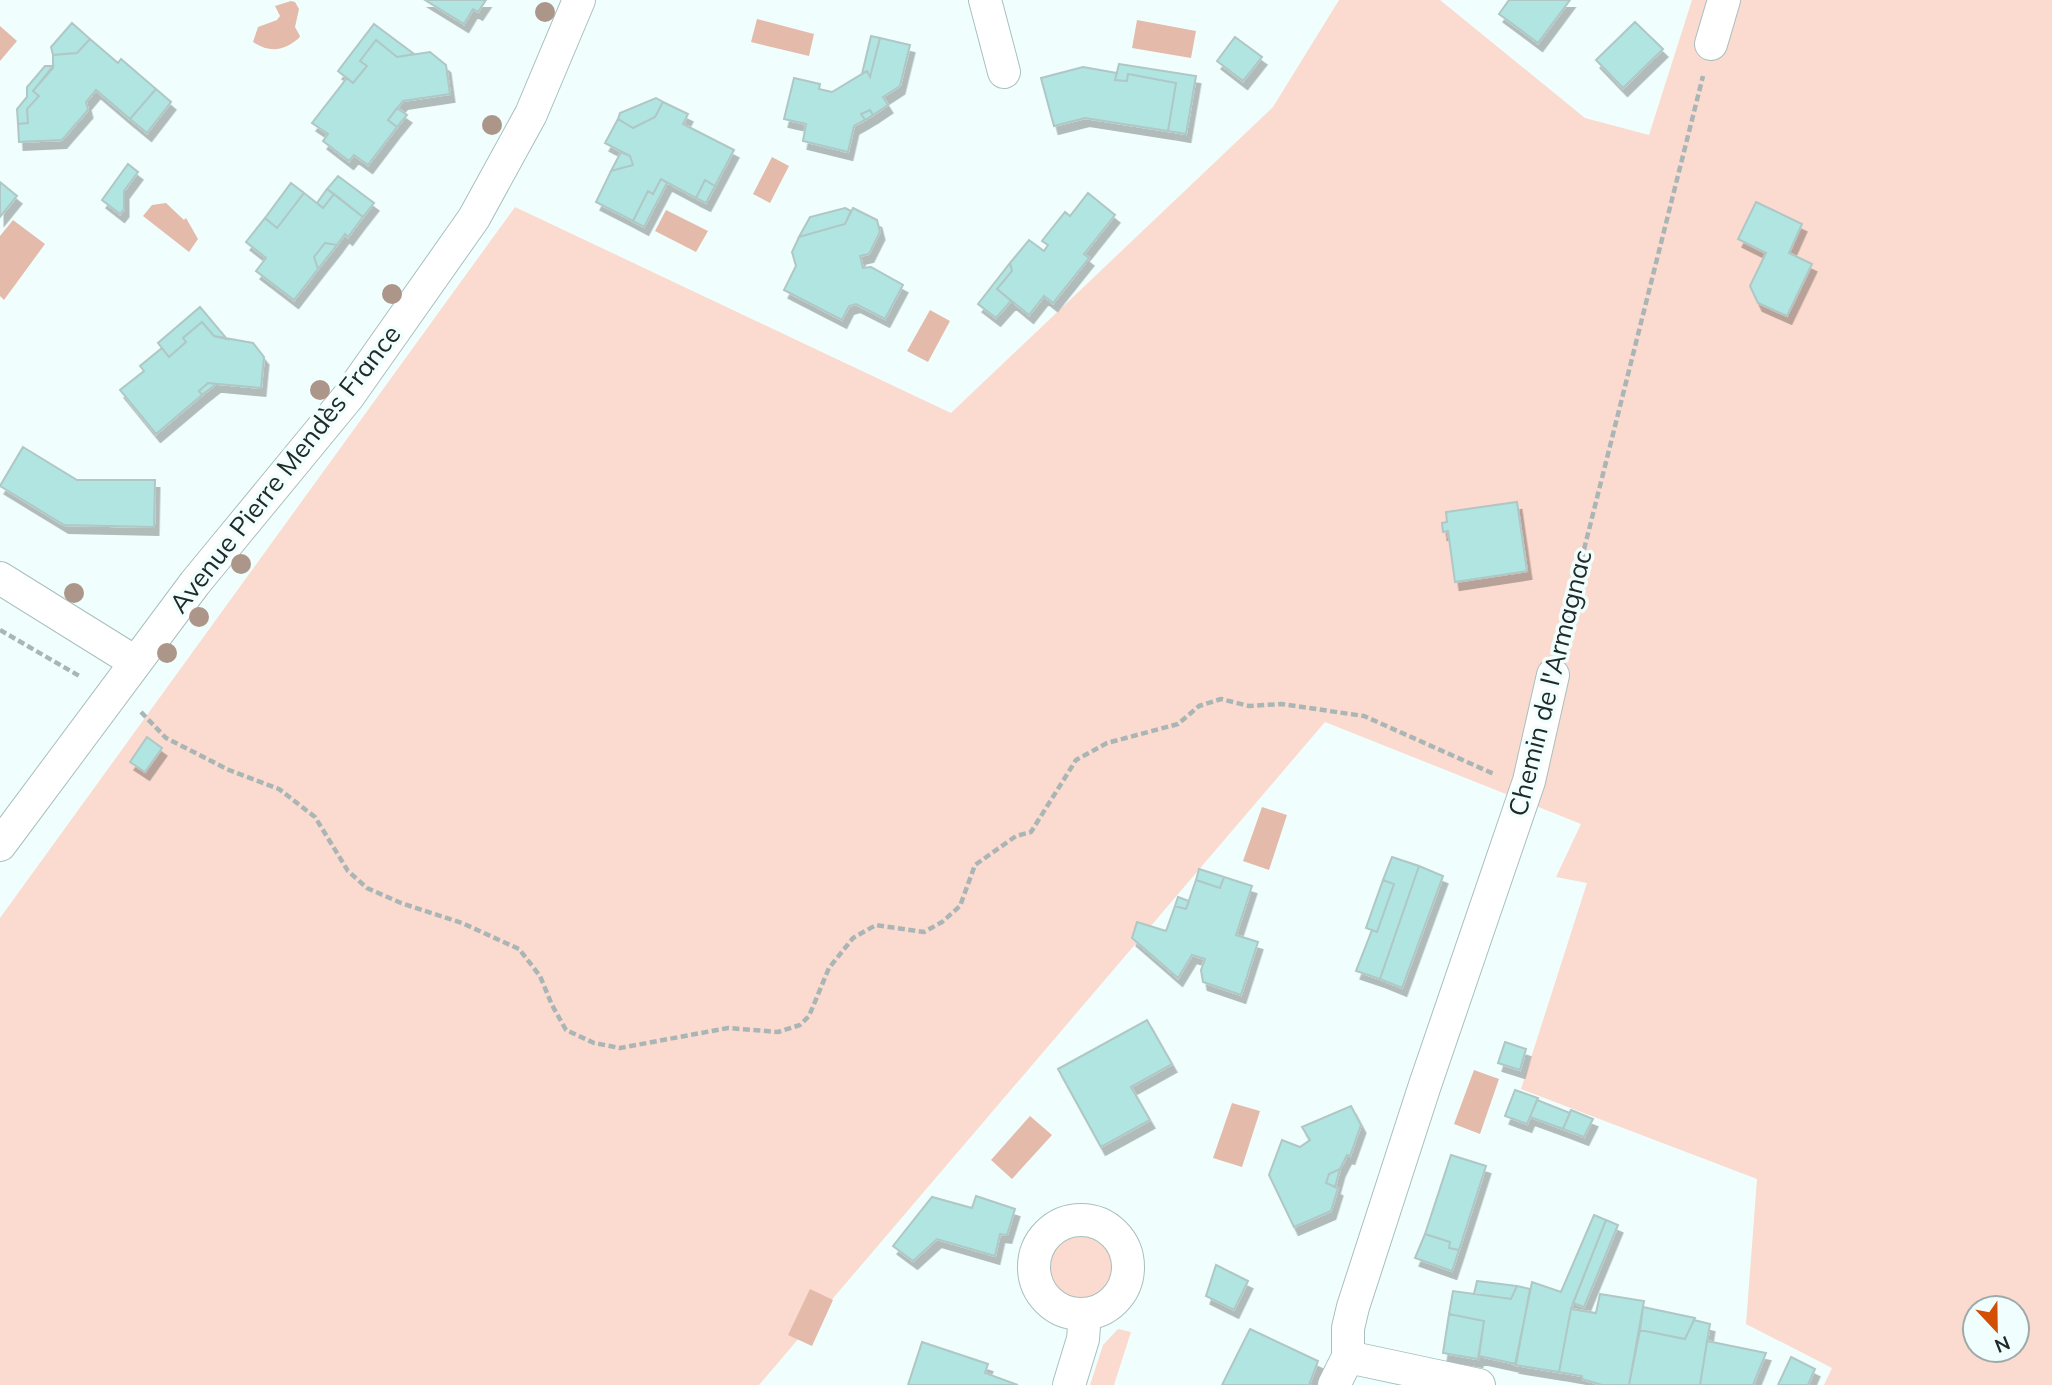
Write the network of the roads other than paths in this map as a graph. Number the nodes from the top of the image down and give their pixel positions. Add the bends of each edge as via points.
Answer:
1 (579, 0) edge
2 (985, 0) edge
3 (1724, 0) edge
4 (1711, 44) road end
5 (1004, 72) dead end
6 (0, 578) edge
7 (135, 662) junction
8 (1553, 676) road end
9 (0, 845) edge
10 (1084, 1314) dead end
11 (1341, 1371) edge
12 (1069, 1385) edge
13 (1479, 1385) edge

1 - 7 street, Avenue Pierre Mendès France via 531,114 474,218 348,397
2 - 5 street
3 - 4 street
6 - 7 street
7 - 9 street, Avenue Pierre Mendès France
8 - 11 street, Chemin de l'Armagnac via 1529,781 1353,1307
10 - 12 street via 1083,1339
11 - 13 street

